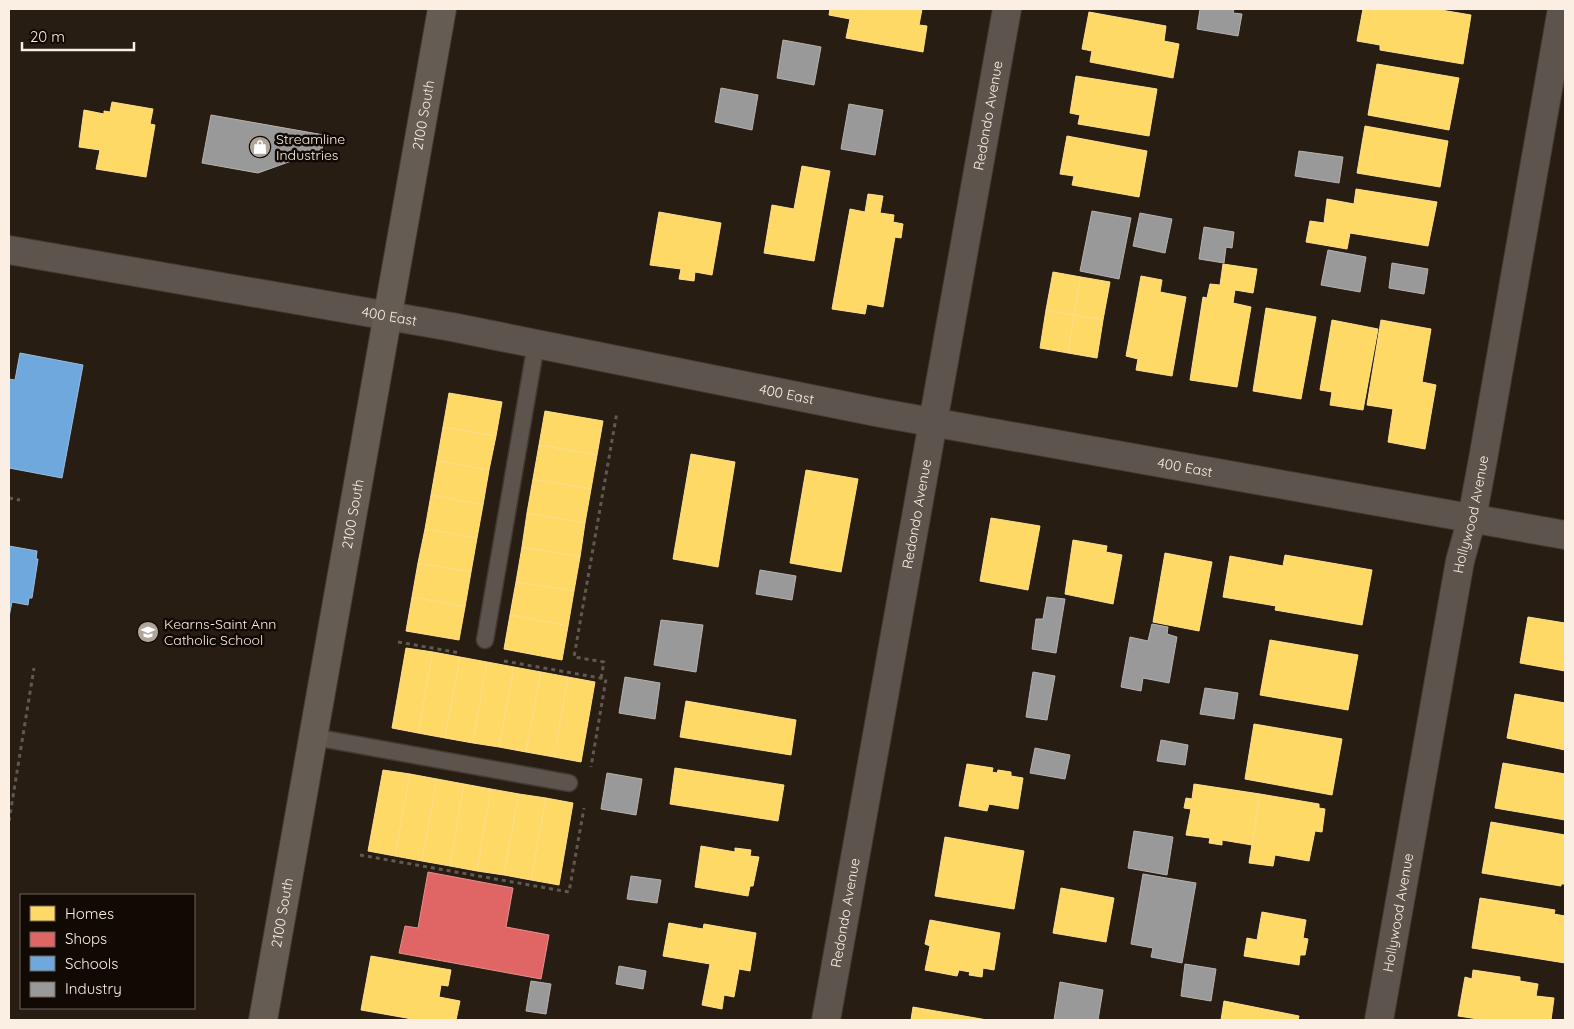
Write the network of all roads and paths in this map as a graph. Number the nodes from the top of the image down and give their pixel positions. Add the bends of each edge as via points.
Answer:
1 (442, 9) edge
2 (1007, 9) edge
3 (1562, 9) edge
4 (9, 250) edge
5 (388, 316) junction
6 (536, 344) junction
7 (617, 412) dead end
8 (933, 422) junction
9 (9, 498) edge
10 (20, 500) dead end
11 (1472, 518) junction
12 (1565, 535) edge
13 (485, 640) dead end
14 (34, 668) dead end
15 (601, 678) dead end
16 (314, 737) junction
17 (569, 784) dead end
18 (9, 821) edge
19 (264, 1020) edge
20 (826, 1020) edge
21 (1379, 1020) edge

1 - 5 main road, 2100 South
2 - 8 street, Redondo Avenue
3 - 11 street, Hollywood Avenue
4 - 5 street, 400 East
5 - 6 street, 400 East
5 - 16 main road, 2100 South
6 - 8 street, 400 East
6 - 13 lane
7 - 15 path via 574,657 604,662
8 - 11 street, 400 East
8 - 20 street, Redondo Avenue
9 - 10 path
11 - 12 street, 400 East
11 - 21 street, Hollywood Avenue via 1460,561
14 - 18 path
16 - 17 lane
16 - 19 main road, 2100 South

